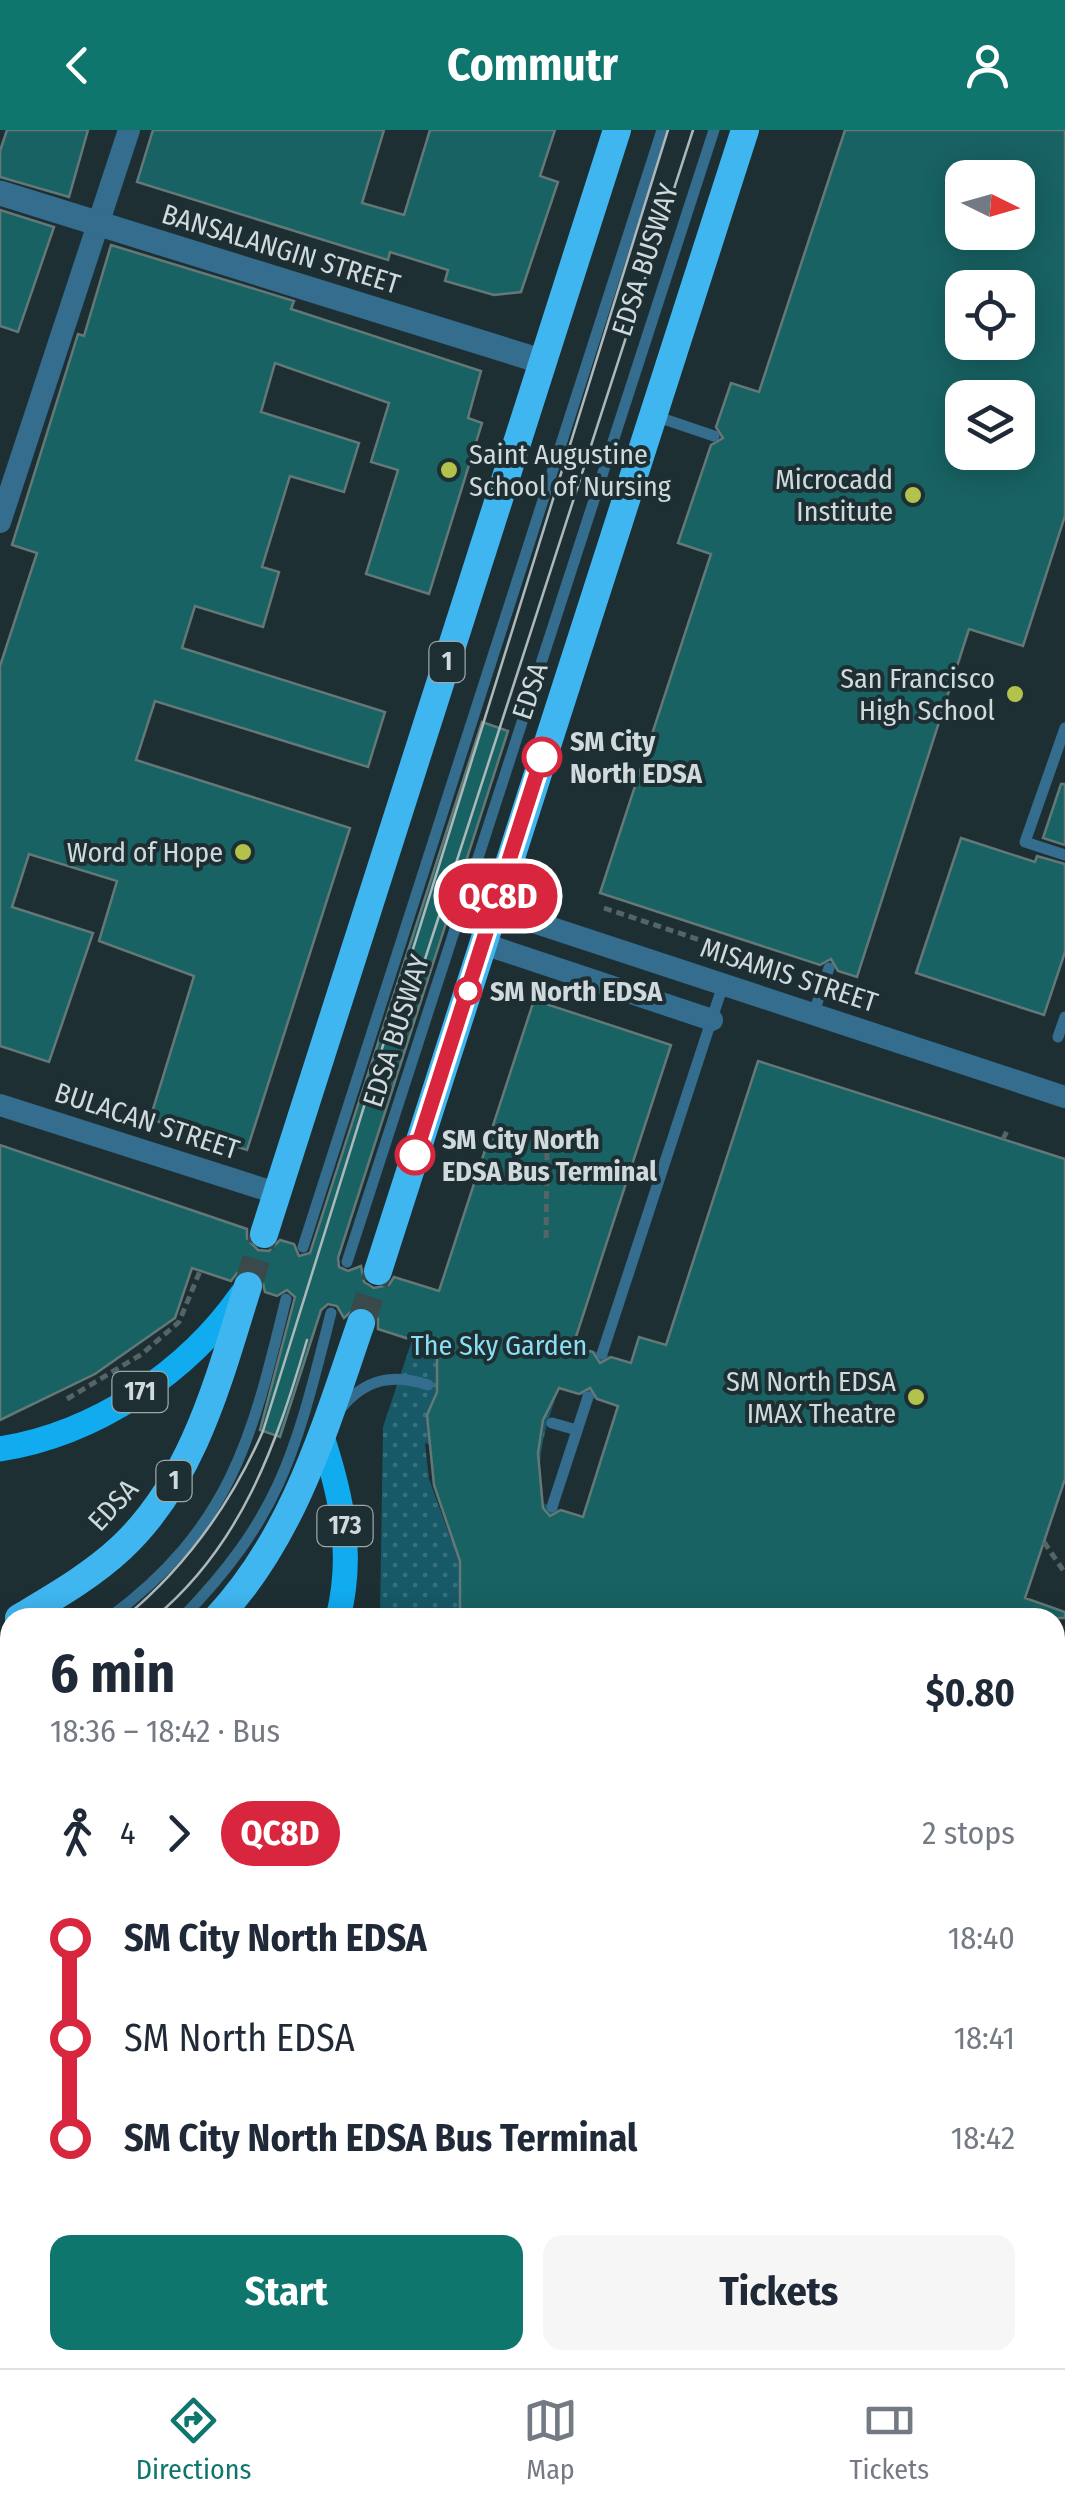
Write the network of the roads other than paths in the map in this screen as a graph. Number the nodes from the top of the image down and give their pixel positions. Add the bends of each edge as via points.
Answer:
1 (128, 130) edge
2 (617, 130) edge
3 (662, 130) edge
4 (714, 130) edge
5 (735, 130) edge
6 (745, 130) edge
7 (0, 194) edge
8 (100, 225) junction
9 (544, 362) junction
10 (652, 415) junction
11 (714, 436) dead end
12 (0, 522) edge
13 (1065, 728) edge
14 (1065, 855) edge
15 (490, 908) junction
16 (484, 944) junction
17 (829, 968) dead end
18 (723, 985) junction
19 (813, 1015) junction
20 (1065, 1017) edge
21 (712, 1020) junction
22 (1058, 1038) dead end
23 (1065, 1096) edge
24 (0, 1106) edge
25 (276, 1193) junction
26 (264, 1234) tunnel mouth
27 (303, 1247) dead end
28 (347, 1262) dead end
29 (378, 1272) tunnel mouth
30 (248, 1286) joint
31 (286, 1299) dead end
32 (330, 1314) dead end
33 (360, 1323) tunnel mouth
34 (602, 1354) dead end
35 (428, 1385) dead end
36 (588, 1396) dead end
37 (552, 1422) dead end
38 (577, 1430) junction
39 (324, 1431) junction
40 (0, 1449) edge
41 (552, 1507) dead end
42 (35, 1608) edge
43 (120, 1608) edge
44 (191, 1608) edge
45 (225, 1608) edge
46 (339, 1608) edge

1 - 8 street
2 - 9 highway, 1
3 - 27 lane, EDSA BUSWAY
4 - 28 lane, EDSA BUSWAY
5 - 15 highway via 495,863
6 - 10 highway, EDSA
7 - 8 street, BANSALANGIN STREET
8 - 9 street, BANSALANGIN STREET
8 - 12 street
9 - 25 highway, 1
10 - 11 lane
10 - 15 highway, EDSA
13 - 14 lane via 1025,842
15 - 16 highway
15 - 18 street, MISAMIS STREET
16 - 21 street
16 - 29 highway
17 - 19 lane
18 - 19 street, MISAMIS STREET
18 - 21 lane
19 - 23 street, MISAMIS STREET
20 - 22 lane
21 - 34 lane
24 - 25 street, BULACAN STREET
25 - 26 highway, 1
30 - 40 main road, 171 via 202,1342 137,1394 56,1435
30 - 42 highway, EDSA / 1 via 197,1436 167,1494 122,1548
31 - 43 lane via 254,1428 223,1492 173,1561
32 - 44 lane via 298,1444 282,1481 246,1546
33 - 39 highway
35 - 39 lane via 400,1378 373,1382 354,1393
36 - 38 lane
37 - 38 lane
38 - 41 lane
39 - 45 highway via 263,1559
39 - 46 main road, 173 via 346,1530

